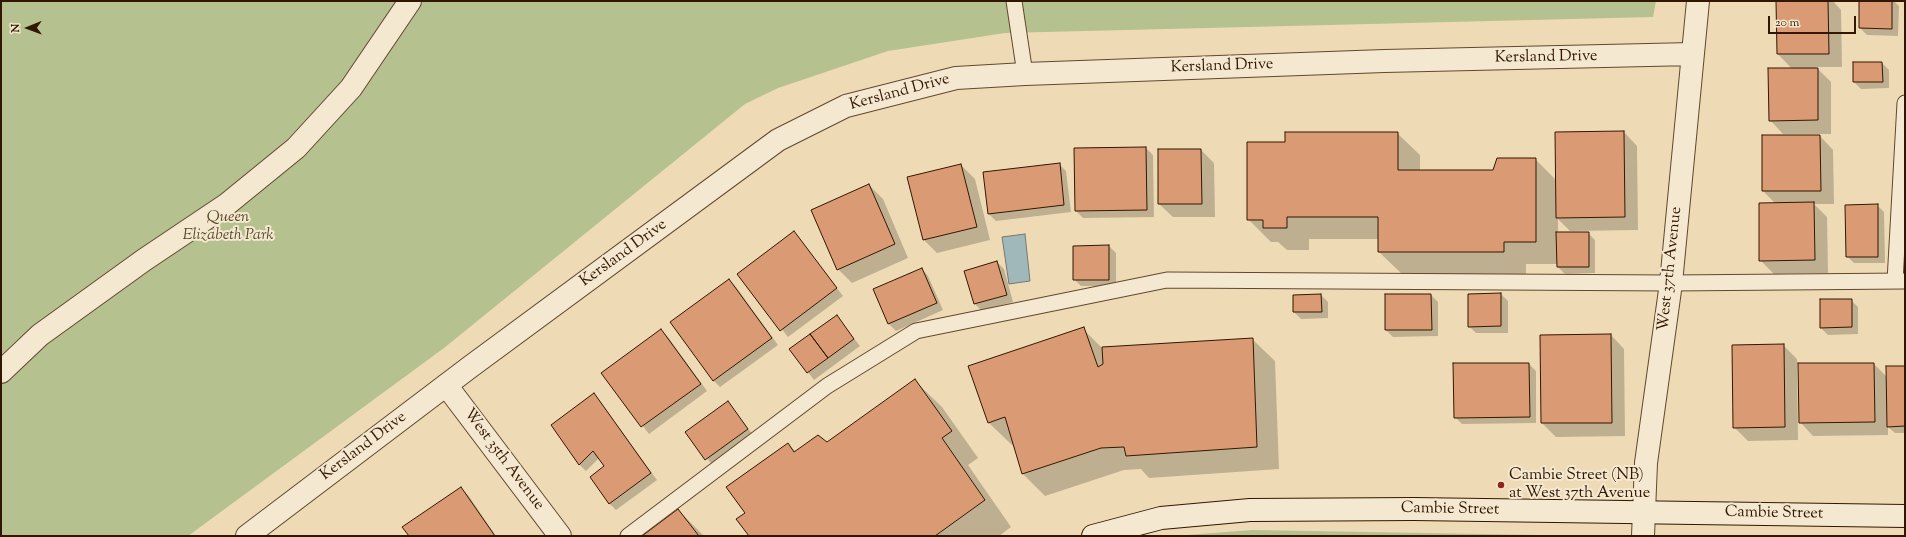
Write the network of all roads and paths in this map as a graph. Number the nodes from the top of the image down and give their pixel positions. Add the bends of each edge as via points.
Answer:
1 (410, 1) edge
2 (1014, 1) edge
3 (1698, 1) edge
4 (1692, 54) junction
5 (1025, 74) junction
6 (1905, 103) edge
7 (1900, 281) edge
8 (1671, 283) junction
9 (1, 372) edge
10 (446, 385) junction
11 (1644, 512) junction
12 (1905, 516) edge
13 (247, 536) edge
14 (560, 536) edge
15 (628, 536) edge
16 (1093, 536) edge
17 (1643, 536) edge

1 - 9 street via 351,88 296,148 226,205 40,335
2 - 5 lane
3 - 4 street, West 37th Avenue
4 - 5 street, Kersland Drive via 1384,61
4 - 8 street, West 37th Avenue
5 - 10 street, Kersland Drive via 956,78 846,106 778,140
6 - 7 lane
7 - 8 lane
8 - 11 street, West 37th Avenue via 1646,462
8 - 15 lane via 1167,280 916,331 826,386
10 - 13 street, Kersland Drive
10 - 14 street, West 35th Avenue
11 - 12 street, Cambie Street
11 - 16 street, Cambie Street via 1250,510 1161,518
11 - 17 street, West 37th Avenue

